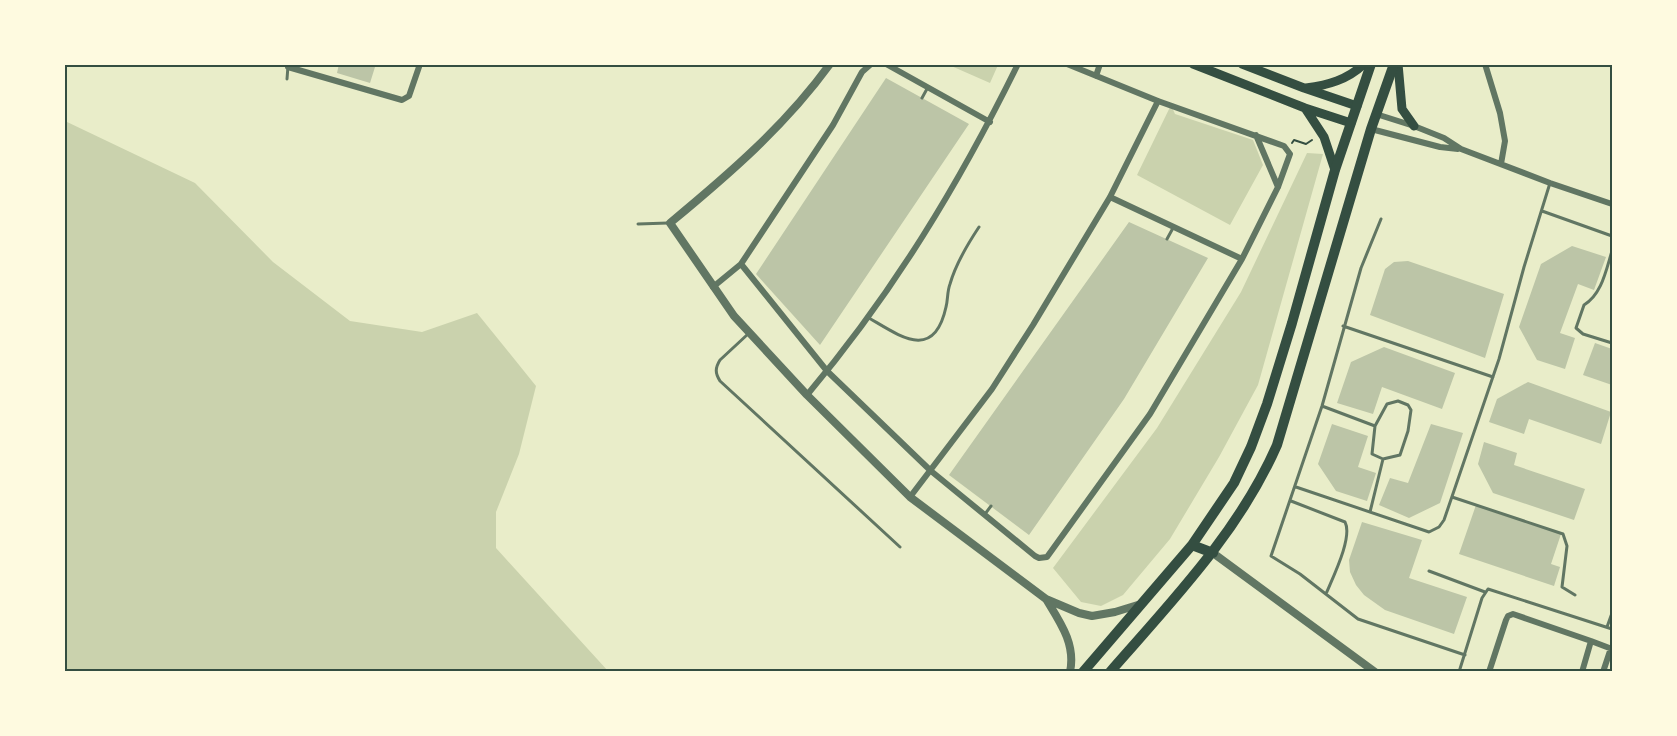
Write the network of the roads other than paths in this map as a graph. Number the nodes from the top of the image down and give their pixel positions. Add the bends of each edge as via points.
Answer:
1 (420, 64) edge
2 (830, 64) edge
3 (872, 64) edge
4 (886, 64) edge
5 (1018, 64) edge
6 (1067, 64) edge
7 (1100, 64) edge
8 (1193, 64) edge
9 (1242, 64) edge
10 (1364, 64) edge
11 (1371, 64) edge
12 (1396, 64) edge
13 (1485, 64) edge
14 (288, 65) edge
15 (1096, 76) junction
16 (287, 79) dead end
17 (928, 87) junction
18 (1304, 88) junction
19 (922, 98) dead end
20 (1158, 101) junction
21 (1357, 106) junction
22 (1305, 108) junction
23 (1376, 114) junction
24 (990, 122) junction
25 (1351, 123) junction
26 (1414, 126) junction
27 (1371, 129) junction
28 (1256, 135) junction
29 (1461, 149) junction
30 (1501, 164) junction
31 (1335, 170) junction
32 (1550, 183) junction
33 (1278, 187) junction
34 (1110, 197) junction
35 (1612, 204) edge
36 (1542, 211) junction
37 (1381, 219) dead end
38 (670, 223) junction
39 (638, 224) dead end
40 (979, 227) dead end
41 (1174, 227) junction
42 (1612, 236) edge
43 (1167, 239) dead end
44 (1612, 251) edge
45 (1242, 259) junction
46 (741, 264) junction
47 (713, 287) junction
48 (788, 310) dead end
49 (783, 316) junction
50 (869, 318) junction
51 (1343, 326) junction
52 (750, 333) junction
53 (1612, 343) edge
54 (827, 371) junction
55 (1493, 377) junction
56 (807, 395) junction
57 (1322, 406) junction
58 (1375, 426) junction
59 (1383, 459) junction
60 (931, 471) junction
61 (1296, 487) junction
62 (910, 497) junction
63 (1452, 497) junction
64 (1291, 501) junction
65 (990, 506) dead end
66 (1370, 512) junction
67 (985, 514) junction
68 (1192, 544) junction
69 (900, 547) dead end
70 (1213, 554) junction
71 (1429, 572) dead end
72 (1485, 592) junction
73 (1326, 594) junction
74 (1575, 595) dead end
75 (1046, 599) junction
76 (1142, 603) junction
77 (1612, 613) edge
78 (1608, 627) junction
79 (1612, 629) edge
80 (1592, 641) junction
81 (1612, 648) edge
82 (1465, 655) junction
83 (1070, 672) edge
84 (1083, 672) edge
85 (1110, 672) edge
86 (1375, 672) edge
87 (1459, 672) edge
88 (1489, 672) edge
89 (1582, 672) edge
90 (1603, 672) edge

1 - 14 street via 409,96 402,100
2 - 38 street via 778,128
3 - 46 street via 862,72 833,125
4 - 17 street
5 - 24 street
6 - 15 street
7 - 15 street
8 - 22 main road
9 - 18 main road
10 - 18 main road via 1335,83
11 - 21 main road
12 - 23 main road
12 - 26 main road via 1402,109
13 - 30 street via 1505,141
14 - 16 lane
15 - 20 street
17 - 19 lane
17 - 24 street
18 - 21 main road
20 - 28 street
20 - 34 street
21 - 23 main road
21 - 25 main road
22 - 25 main road
22 - 31 main road via 1322,133
23 - 26 street
23 - 27 main road
24 - 50 street via 947,199
25 - 27 main road
25 - 31 main road
26 - 29 street
27 - 29 street
27 - 70 main road via 1277,445 1265,472
28 - 33 street
28 - 33 street via 1289,151
29 - 30 street
30 - 32 street
31 - 68 main road via 1251,447 1234,483
32 - 35 street
32 - 36 lane
33 - 45 street
34 - 41 street
34 - 60 street via 992,389
36 - 42 lane
36 - 55 lane
37 - 51 lane
38 - 39 lane
38 - 47 street
40 - 50 lane via 956,266 946,307 934,334 926,340 908,340
41 - 43 lane
41 - 45 street
44 - 53 lane via 1598,292 1584,305 1576,328
45 - 67 street via 1150,414 1049,554 1043,558 1035,556
46 - 47 street
46 - 49 street
47 - 52 street
48 - 49 lane
49 - 54 street
50 - 54 street
51 - 55 lane
51 - 57 lane
52 - 56 street
52 - 69 lane via 722,355 716,369 720,381
54 - 56 street
54 - 60 street
55 - 63 lane
56 - 62 street
57 - 58 lane
57 - 61 lane
58 - 59 lane via 1372,454
58 - 59 lane via 1387,404 1408,405 1411,410 1400,455
59 - 66 lane
60 - 62 street
60 - 67 street
61 - 64 lane
61 - 66 lane
62 - 75 street
63 - 66 lane via 1444,520 1429,532
63 - 74 lane via 1563,534 1567,546 1562,587
64 - 73 lane via 1271,556
64 - 73 lane via 1347,525 1346,541
65 - 67 lane
68 - 70 main road
68 - 76 main road
70 - 85 main road
70 - 86 street
71 - 72 lane
72 - 78 lane via 1491,589
72 - 82 lane
73 - 82 lane via 1358,619
75 - 76 street via 1092,616
75 - 83 street via 1069,639
76 - 84 main road
77 - 78 lane
78 - 79 lane
80 - 81 street
80 - 88 street via 1513,614 1506,620
80 - 89 street
81 - 90 street
82 - 87 lane

